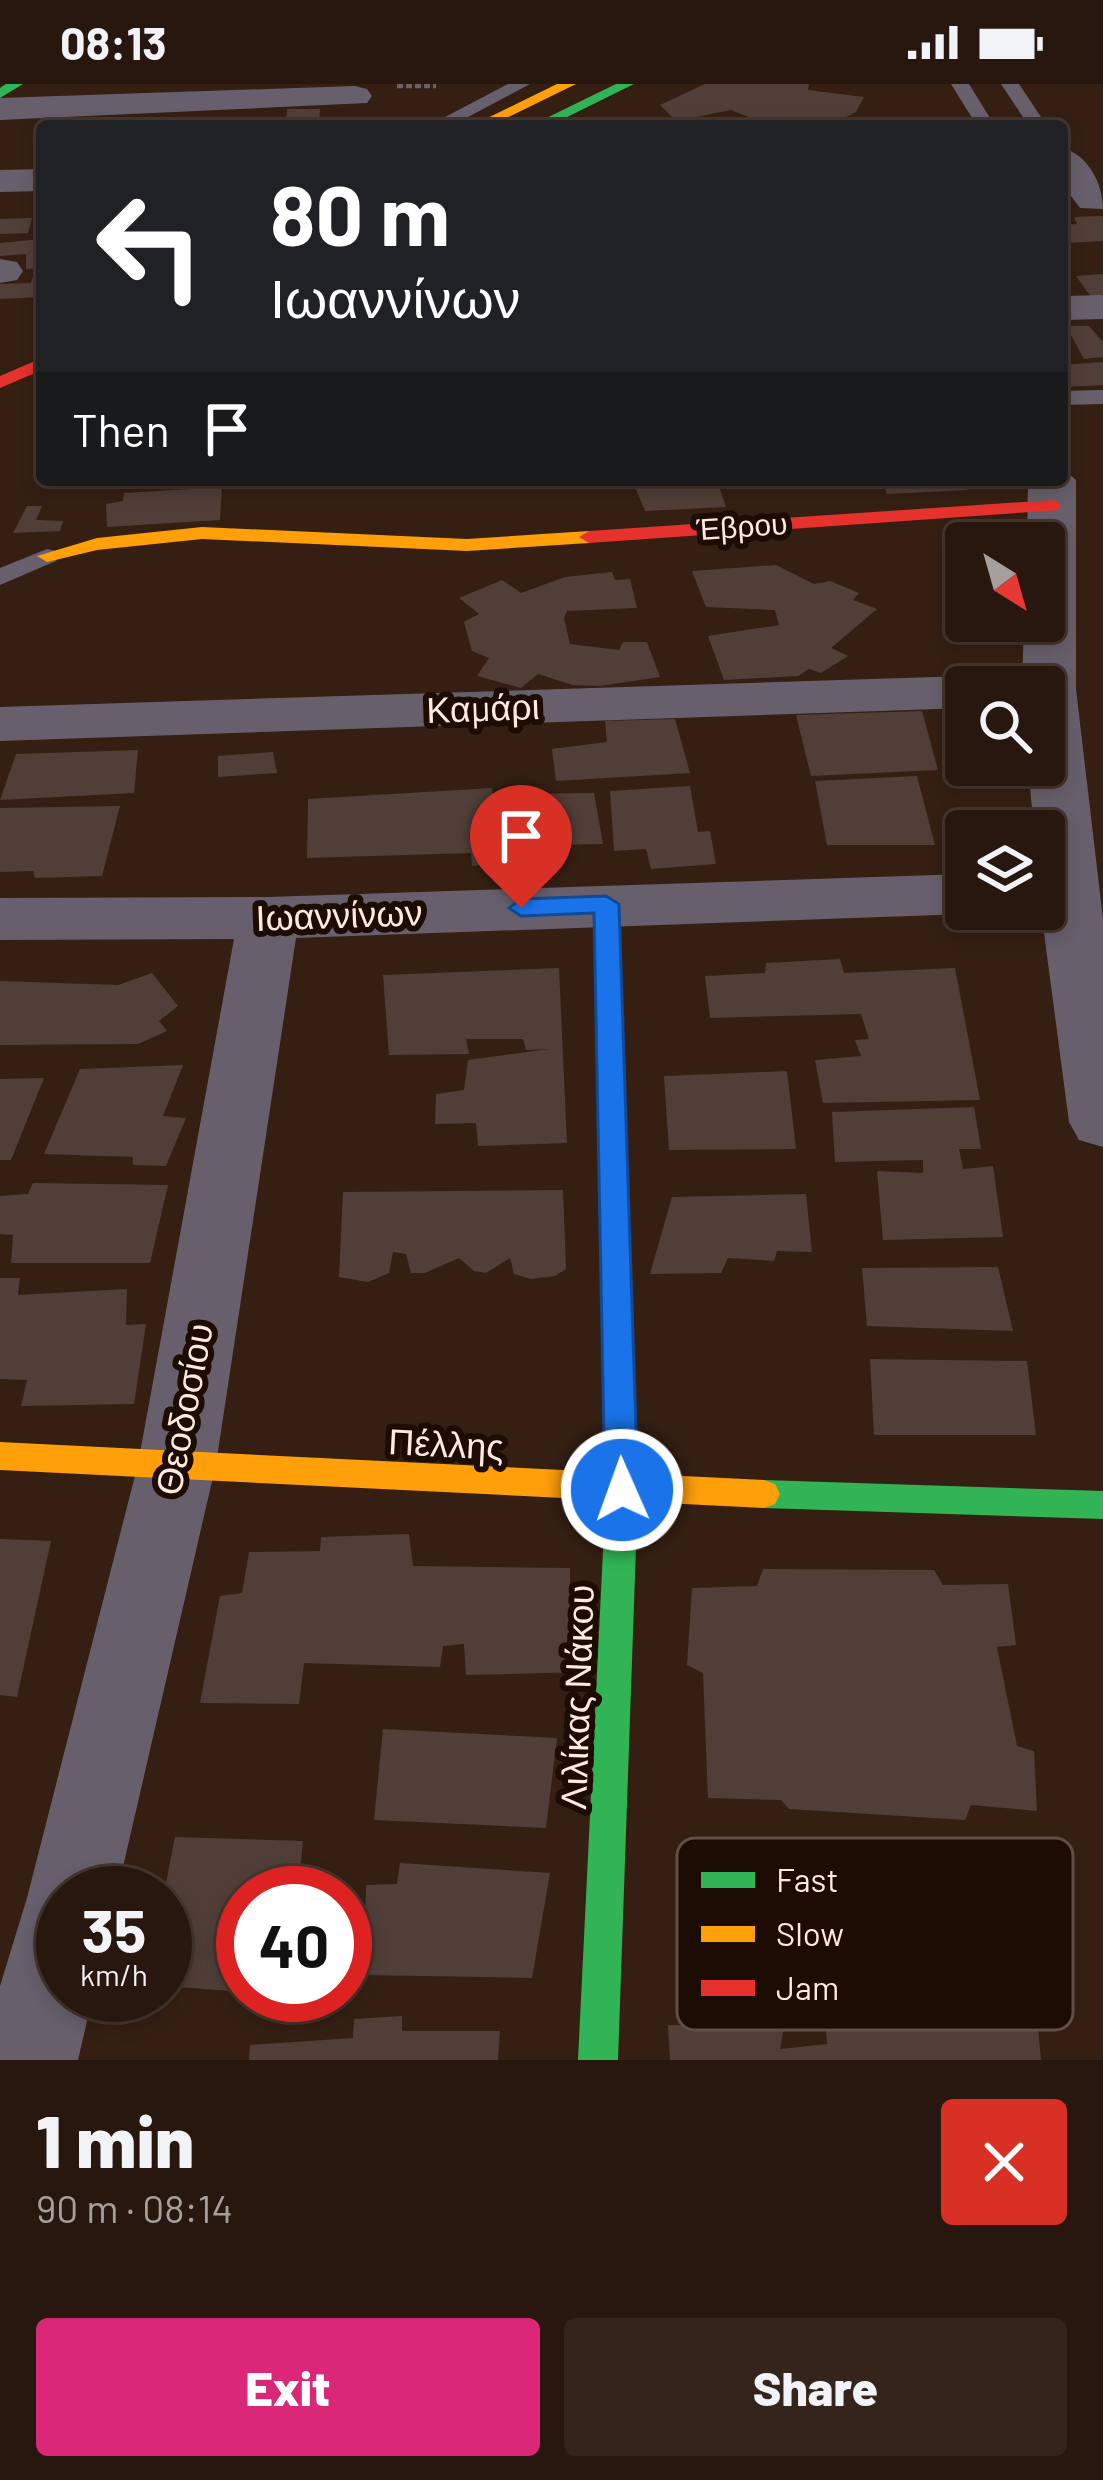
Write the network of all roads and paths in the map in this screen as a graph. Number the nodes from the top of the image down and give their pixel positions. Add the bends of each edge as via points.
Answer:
1 (16, 84) edge
2 (521, 84) edge
3 (569, 84) edge
4 (628, 84) edge
5 (960, 84) edge
6 (1010, 84) edge
7 (367, 91) edge
8 (502, 92) junction
9 (0, 94) edge
10 (0, 109) edge
11 (448, 120) edge
12 (491, 120) edge
13 (552, 120) edge
14 (982, 120) edge
15 (1034, 120) edge
16 (1069, 143) edge
17 (36, 180) edge
18 (0, 181) edge
19 (1093, 200) dead end
20 (1103, 307) edge
21 (1068, 308) edge
22 (36, 343) edge
23 (20, 369) edge
24 (1103, 397) edge
25 (1068, 398) edge
26 (1103, 465) edge
27 (1068, 479) edge
28 (1035, 486) edge
29 (1056, 486) edge
30 (47, 556) joint
31 (0, 578) edge
32 (1047, 666) edge
33 (945, 693) edge
34 (0, 724) edge
35 (1058, 786) edge
36 (945, 895) edge
37 (606, 904) junction
38 (1073, 909) edge
39 (268, 918) junction
40 (0, 919) edge
41 (1103, 1122) edge
42 (0, 1456) edge
43 (177, 1464) junction
44 (622, 1490) junction
45 (1103, 1504) edge
46 (78, 1866) edge
47 (38, 2022) edge
48 (29, 2060) edge
49 (598, 2060) edge

1 - 9 street
2 - 8 lane
3 - 12 street
4 - 13 street
5 - 14 lane
6 - 15 lane
7 - 8 path via 482,85
7 - 10 street
8 - 11 lane
16 - 19 street
17 - 18 street
20 - 21 street
22 - 23 street
24 - 25 lane
26 - 27 street, Έβρου
28 - 30 street, Έβρου via 431,543 139,537
29 - 32 street
30 - 31 lane
33 - 34 street, Καμάρι
35 - 38 street
36 - 37 street, Ιωαννίνων
37 - 39 street, Ιωαννίνων
37 - 44 street, Λιλίκας Νάκου
38 - 41 street
39 - 40 street, Ιωαννίνων
39 - 43 street, Θεοδοσίου
42 - 43 street, Πέλλης
43 - 44 street, Πέλλης
43 - 46 street, Θεοδοσίου
44 - 45 street, Πέλλης
44 - 49 street, Λιλίκας Νάκου
47 - 48 street

